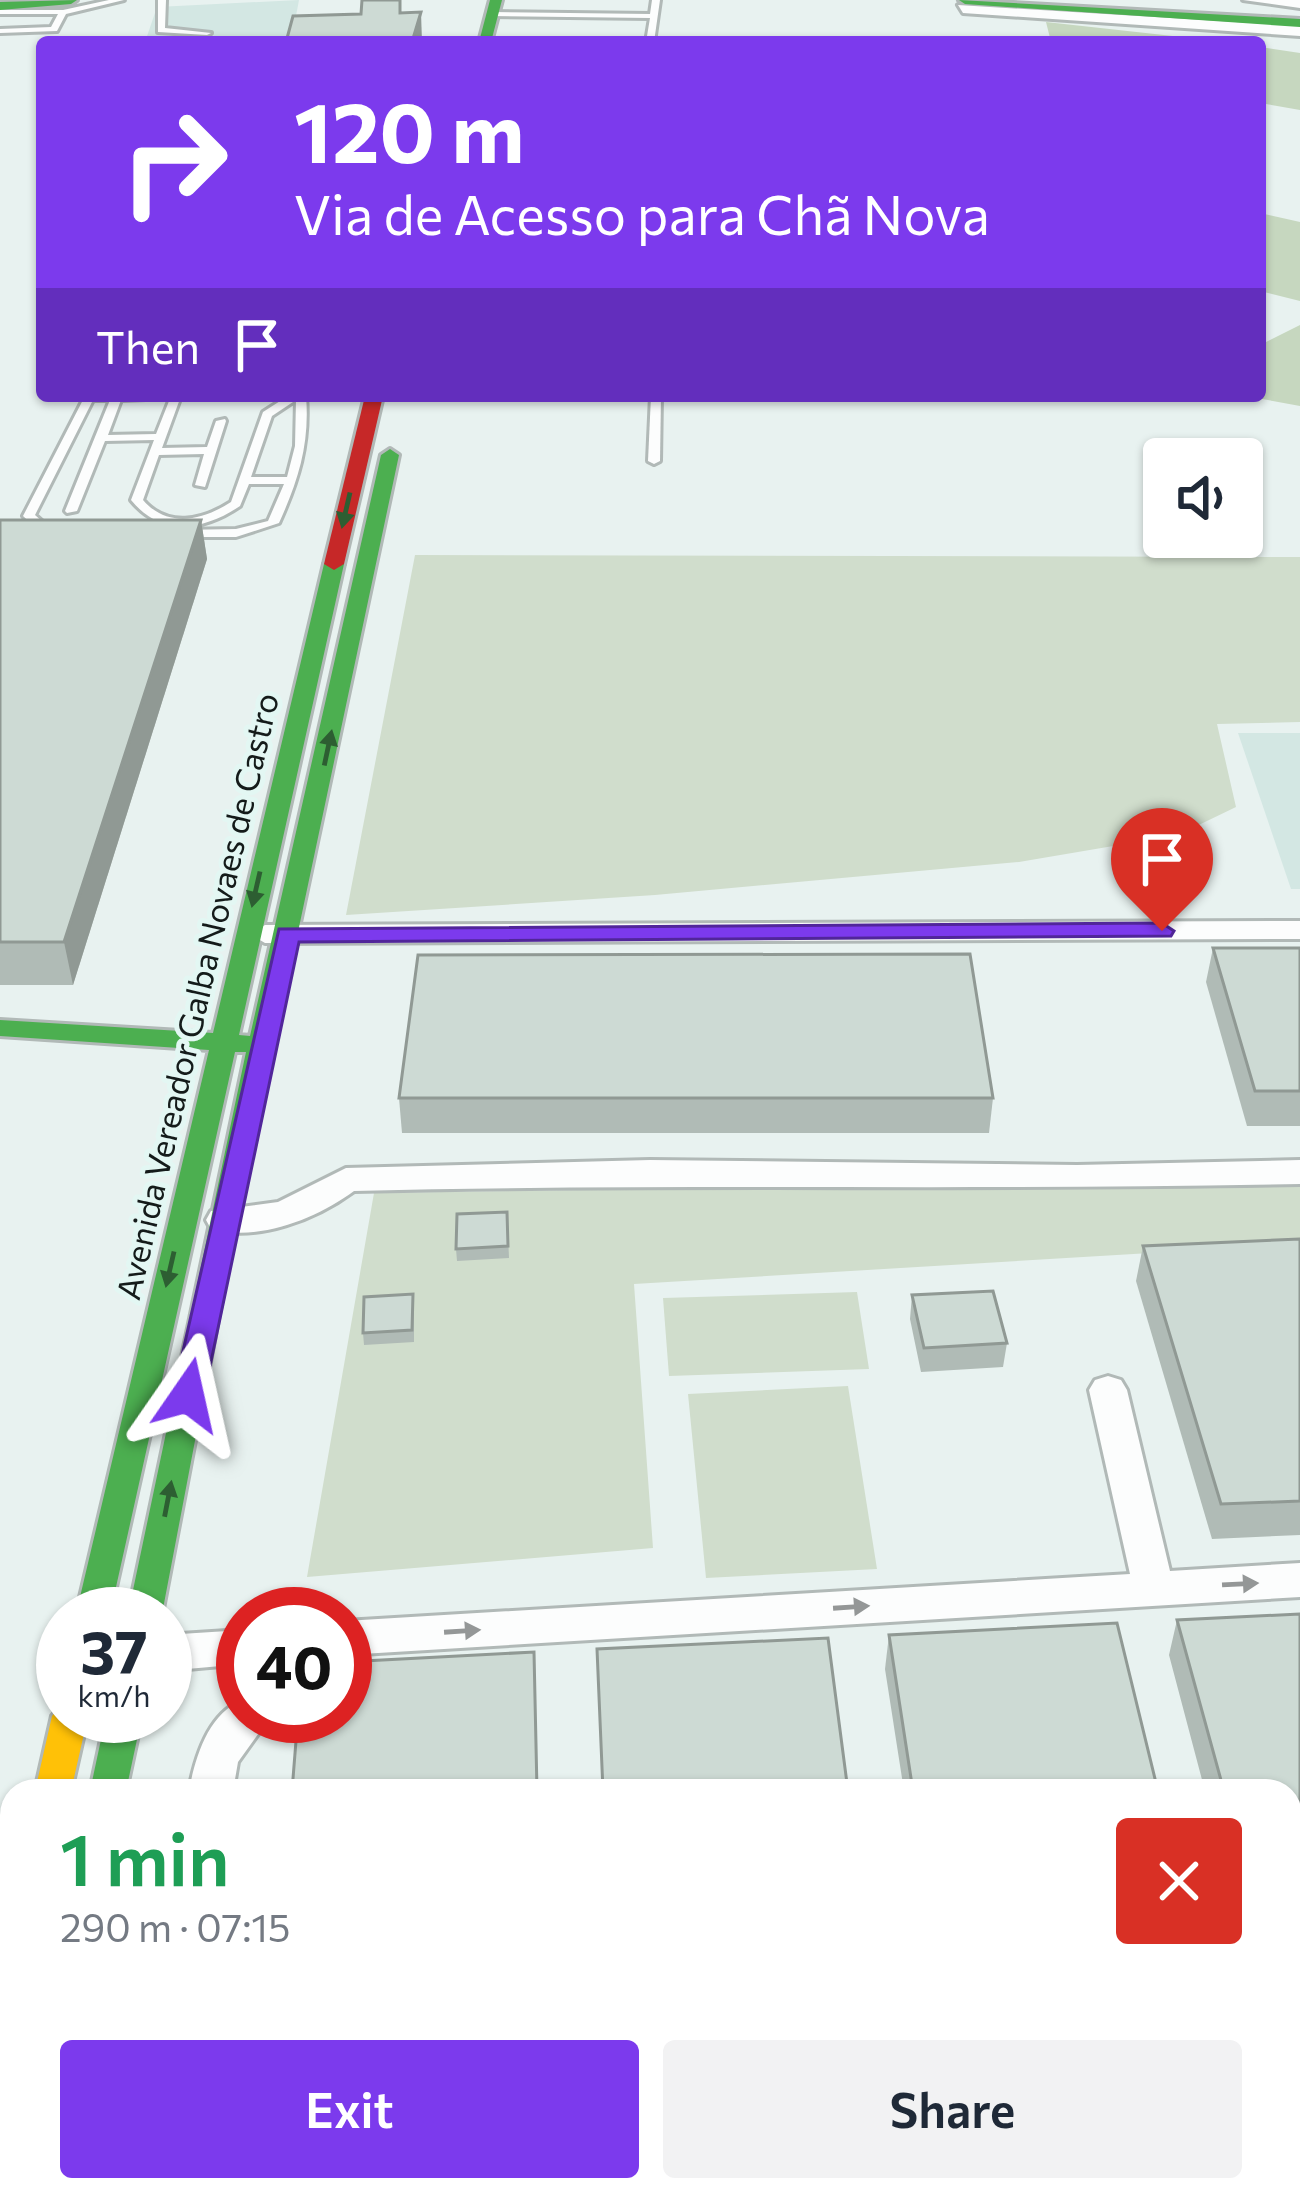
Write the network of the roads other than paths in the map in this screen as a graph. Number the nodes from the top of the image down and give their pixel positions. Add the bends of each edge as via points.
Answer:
1 (120, 0) edge
2 (163, 0) edge
3 (603, 0) edge
4 (656, 0) edge
5 (1250, 0) edge
6 (964, 4) edge
7 (486, 5) edge
8 (67, 6) edge
9 (1153, 6) edge
10 (1300, 7) edge
11 (0, 9) edge
12 (602, 15) junction
13 (653, 16) junction
14 (1188, 24) junction
15 (1300, 27) edge
16 (0, 31) edge
17 (207, 33) dead end
18 (467, 36) edge
19 (485, 36) edge
20 (651, 36) edge
21 (87, 402) edge
22 (115, 402) edge
23 (174, 402) edge
24 (288, 402) edge
25 (299, 402) edge
26 (373, 402) edge
27 (402, 402) edge
28 (656, 402) edge
29 (221, 421) dead end
30 (162, 437) junction
31 (101, 438) junction
32 (211, 450) junction
33 (157, 452) junction
34 (654, 461) dead end
35 (243, 480) junction
36 (293, 481) junction
37 (201, 485) dead end
38 (71, 511) dead end
39 (148, 535) edge
40 (60, 536) edge
41 (1300, 930) edge
42 (245, 933) junction
43 (288, 934) junction
44 (0, 1028) edge
45 (220, 1043) junction
46 (263, 1045) junction
47 (1300, 1172) edge
48 (223, 1220) junction
49 (1108, 1390) dead end
50 (1300, 1580) edge
51 (99, 1587) edge
52 (150, 1587) edge
53 (1154, 1588) junction
54 (372, 1636) edge
55 (64, 1743) edge
56 (118, 1743) edge
57 (228, 1743) edge
58 (56, 1779) edge
59 (111, 1779) edge
60 (213, 1779) edge

1 - 8 lane
2 - 17 lane via 161,30
3 - 12 lane
4 - 13 lane
5 - 10 street
6 - 9 main road
6 - 14 street via 1009,19
7 - 12 lane
7 - 18 main road
7 - 19 main road
8 - 11 main road
8 - 16 lane via 59,27
9 - 10 main road
9 - 14 lane
9 - 15 main road
12 - 13 lane
13 - 20 lane
14 - 15 street
21 - 40 lane via 29,516
22 - 31 lane
23 - 30 lane
24 - 35 lane via 267,414
25 - 36 lane via 305,430
26 -> 42 main road, Avenida Vereador Galba Novaes de Castro
43 -> 27 main road
28 - 34 lane
29 - 32 lane
30 - 31 lane
30 - 33 lane
31 - 38 lane
32 - 33 lane
32 - 37 lane
33 - 35 lane via 137,500 160,519 198,524 220,516 236,504
35 - 36 lane
36 - 39 lane via 273,524 260,530
41 - 43 street
42 - 43 street
42 - 45 main road, Avenida Vereador Galba Novaes de Castro
43 - 46 main road
44 - 45 main road
45 - 46 main road
45 -> 51 main road, Avenida Vereador Galba Novaes de Castro
46 - 48 main road
47 - 48 street via 346,1180 316,1203 265,1221
52 -> 48 main road
49 - 53 street
53 -> 50 street
54 -> 53 street
55 - 58 main road
56 - 59 main road
57 - 60 street

